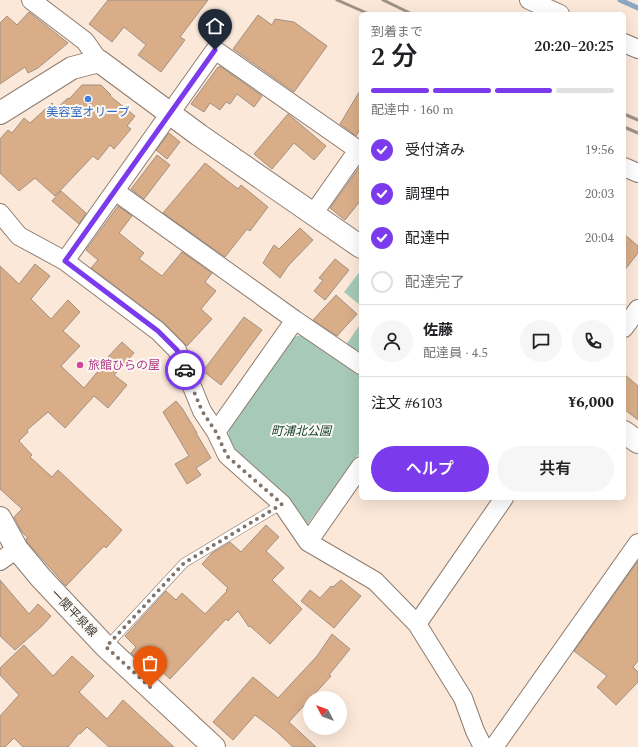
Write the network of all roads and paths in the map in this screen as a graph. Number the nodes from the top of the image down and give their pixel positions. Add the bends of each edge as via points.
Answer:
1 (31, 0) edge
2 (529, 0) edge
3 (556, 12) edge
4 (626, 44) edge
5 (638, 49) edge
6 (99, 60) junction
7 (0, 113) edge
8 (169, 113) junction
9 (359, 150) edge
10 (359, 152) edge
11 (626, 168) edge
12 (638, 173) edge
13 (115, 191) junction
14 (0, 213) edge
15 (313, 214) junction
16 (359, 246) edge
17 (65, 261) junction
18 (638, 309) edge
19 (296, 320) junction
20 (626, 325) edge
21 (359, 364) edge
22 (216, 432) junction
23 (626, 433) edge
24 (638, 442) edge
25 (359, 469) edge
26 (503, 500) edge
27 (282, 504) junction
28 (0, 518) edge
29 (308, 542) junction
30 (638, 543) edge
31 (8, 556) edge
32 (416, 624) junction
33 (106, 647) junction
34 (214, 747) edge
35 (483, 747) edge
36 (494, 747) edge

1 - 6 street via 85,41
2 - 3 street
4 - 5 street
6 - 7 street via 72,68
6 - 8 street
8 - 9 street via 215,50
8 - 13 street
8 - 15 street
10 - 15 street
11 - 12 street
13 - 17 street
13 - 19 street
14 - 17 street via 19,236
15 - 16 street
17 - 22 street via 158,331 177,350 202,411
18 - 20 street
19 - 21 street
19 - 22 street
22 - 27 street via 227,456
23 - 24 street
25 - 29 street
26 - 32 street
27 - 29 street
27 - 33 lane via 184,563
28 - 31 street, 一関平泉線
29 - 32 street via 375,581
30 - 36 street
31 - 33 street, 一関平泉線 via 41,578
32 - 35 street via 463,698
33 - 34 street, 一関平泉線

